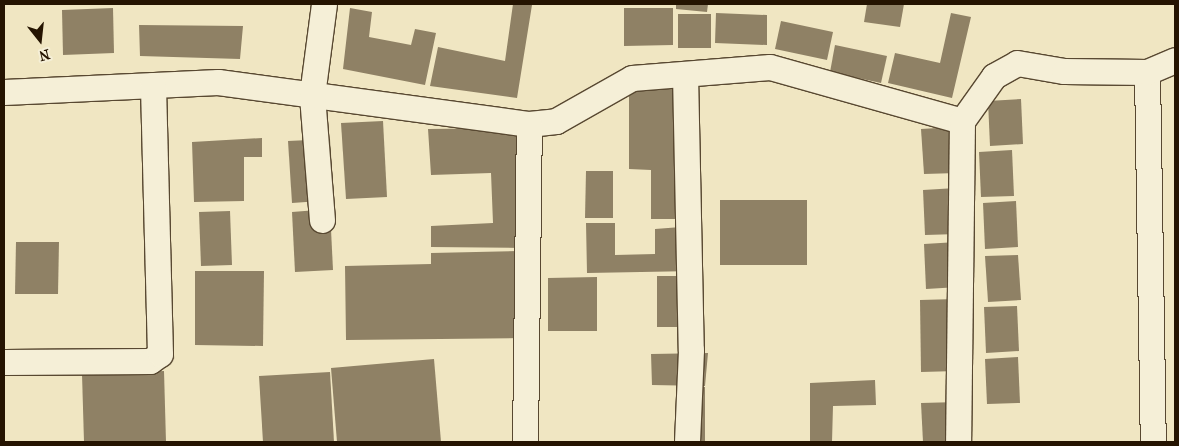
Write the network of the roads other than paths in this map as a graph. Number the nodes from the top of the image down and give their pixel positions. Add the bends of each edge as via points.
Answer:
1 (324, 4) edge
2 (1175, 60) edge
3 (1147, 72) junction
4 (685, 74) junction
5 (153, 85) junction
6 (4, 92) edge
7 (312, 95) junction
8 (962, 121) junction
9 (529, 124) junction
10 (322, 220) dead end
11 (4, 362) edge
12 (525, 442) edge
13 (687, 442) edge
14 (958, 442) edge
15 (1153, 442) edge

1 - 7 street
2 - 3 street
3 - 8 street via 1064,70 1018,63 994,76
3 - 15 street
4 - 8 street via 770,67
4 - 9 street via 632,78 556,120
4 - 13 street via 691,350
5 - 6 street
5 - 7 street via 218,82
5 - 11 street via 160,354 150,361
7 - 9 street
7 - 10 street
8 - 14 street
9 - 12 street

